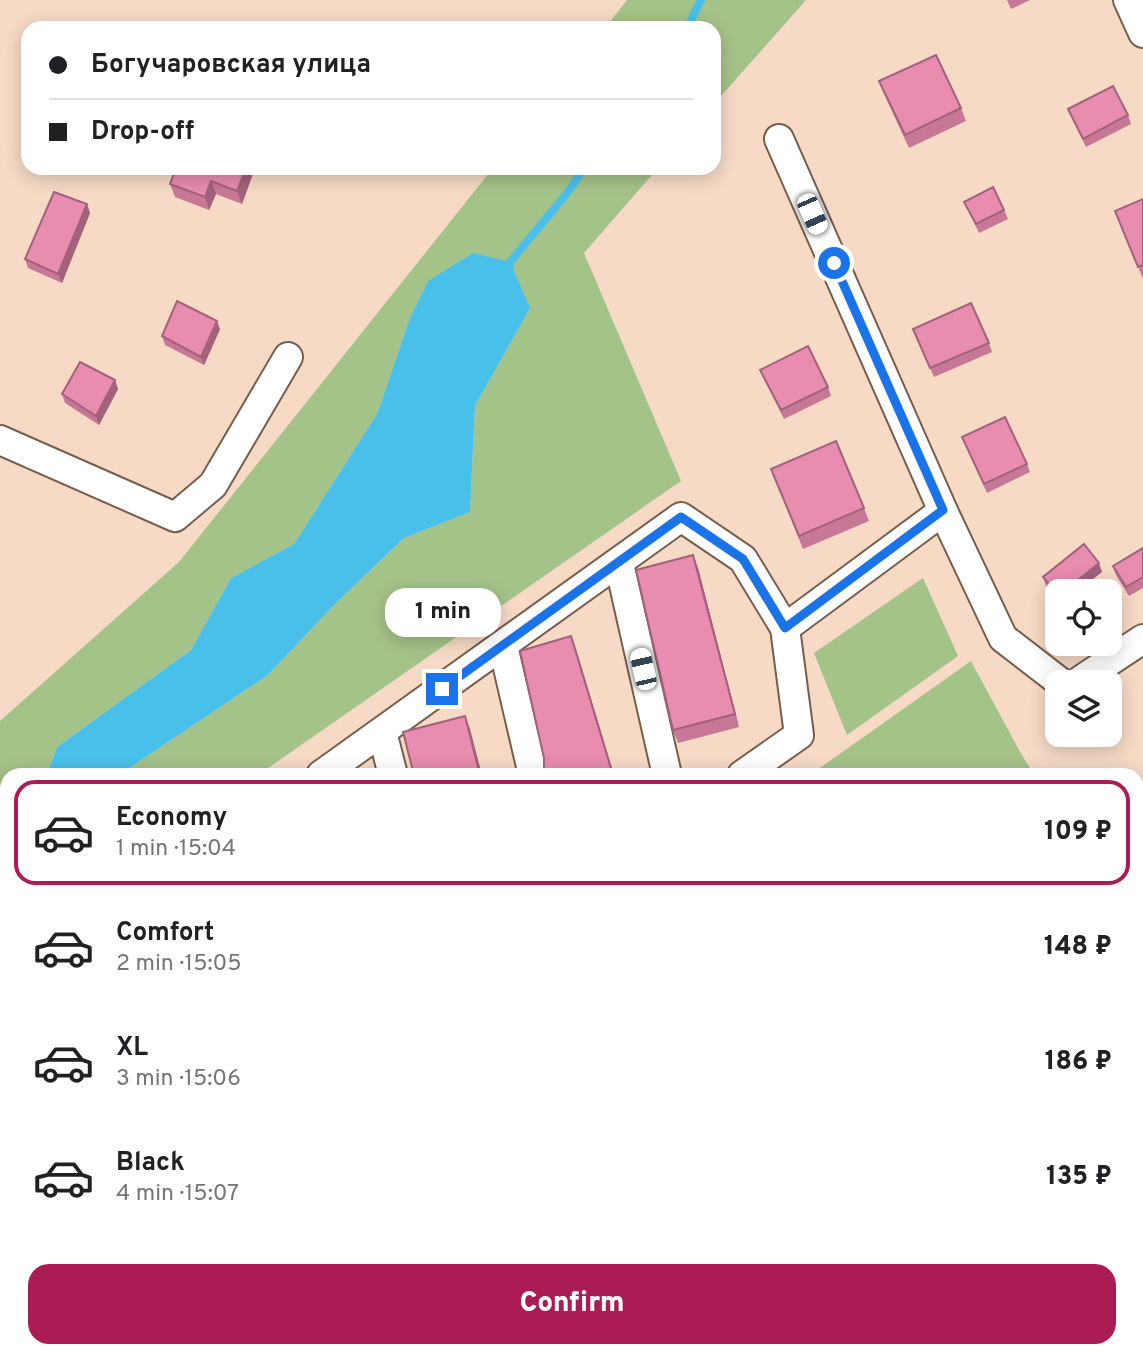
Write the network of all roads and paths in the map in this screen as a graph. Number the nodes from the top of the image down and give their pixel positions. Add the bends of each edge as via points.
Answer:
1 (1128, 0) edge
2 (1143, 33) edge
3 (779, 139) dead end
4 (288, 357) dead end
5 (0, 440) edge
6 (943, 510) junction
7 (619, 563) junction
8 (785, 628) junction
9 (1143, 639) edge
10 (503, 646) junction
11 (1045, 670) edge
12 (1096, 670) edge
13 (382, 732) junction
14 (331, 768) edge
15 (391, 768) edge
16 (531, 768) edge
17 (665, 768) edge
18 (752, 768) edge

1 - 2 street
3 - 6 street
4 - 5 street via 213,485 175,517
6 - 8 street
6 - 11 street via 1003,638
7 - 8 street via 681,517 743,559
7 - 10 street
7 - 17 street
8 - 18 street via 799,735
9 - 12 street
10 - 13 street
10 - 16 street
13 - 14 street
13 - 15 street

